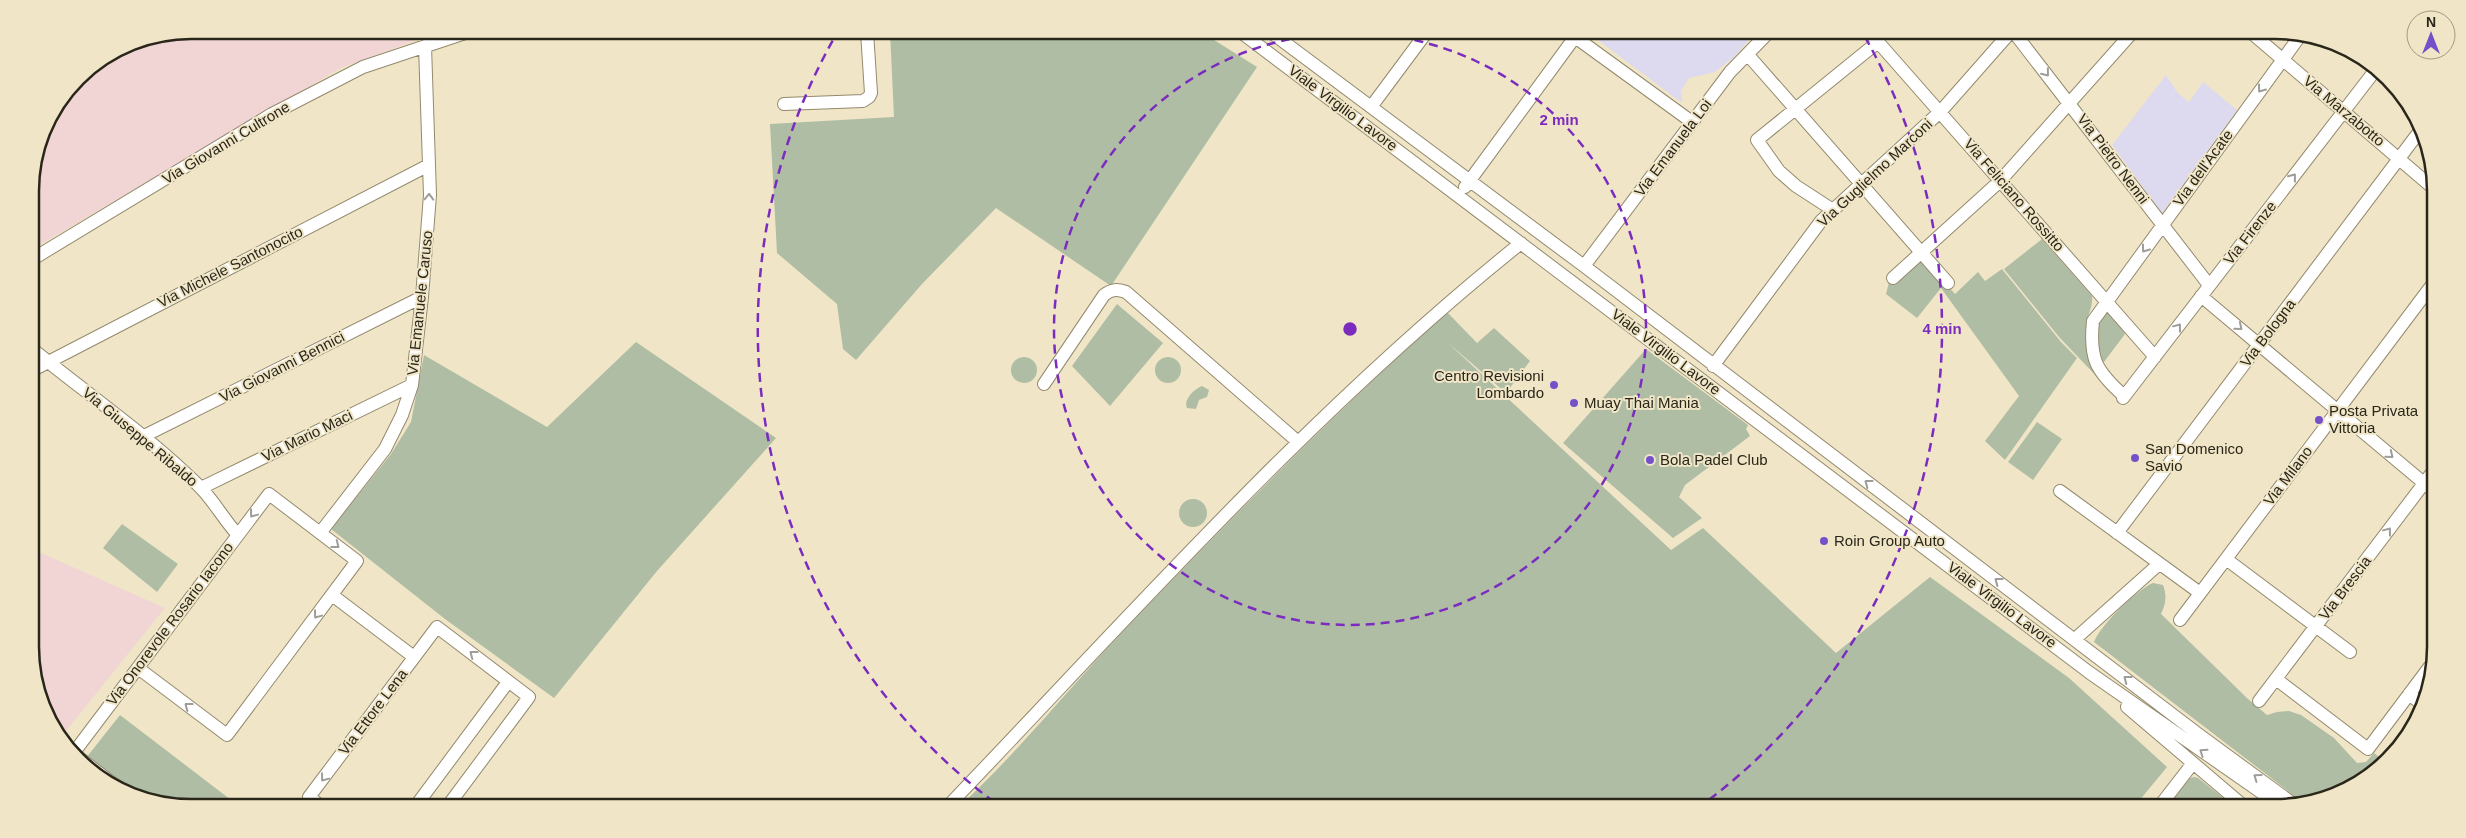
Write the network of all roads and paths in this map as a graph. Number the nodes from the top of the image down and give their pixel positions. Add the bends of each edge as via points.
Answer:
1 (436, 39) edge
2 (446, 39) edge
3 (867, 39) edge
4 (1250, 39) edge
5 (1280, 39) edge
6 (1421, 39) edge
7 (1574, 39) edge
8 (1578, 39) edge
9 (1762, 39) edge
10 (1873, 39) edge
11 (1875, 39) edge
12 (2004, 39) edge
13 (2019, 39) edge
14 (2127, 39) edge
15 (2258, 39) edge
16 (2297, 40) edge
17 (428, 45) junction
18 (1748, 55) junction
19 (2282, 60) junction
20 (2372, 74) edge
21 (2071, 103) junction
22 (784, 104) dead end
23 (1371, 106) junction
24 (1796, 110) junction
25 (1940, 111) junction
26 (2344, 111) junction
27 (1692, 122) junction
28 (2416, 135) edge
29 (2399, 159) junction
30 (429, 165) junction
31 (1470, 180) junction
32 (2000, 181) junction
33 (2427, 183) edge
34 (1862, 184) junction
35 (1459, 195) junction
36 (1833, 210) junction
37 (2162, 225) junction
38 (1521, 243) junction
39 (1922, 253) junction
40 (39, 255) edge
41 (1584, 266) junction
42 (1893, 278) dead end
43 (1948, 282) dead end
44 (2209, 284) junction
45 (2427, 292) edge
46 (2201, 296) junction
47 (422, 297) junction
48 (2107, 301) junction
49 (2260, 344) junction
50 (39, 354) edge
51 (2155, 357) junction
52 (47, 361) junction
53 (39, 366) edge
54 (1713, 366) junction
55 (1729, 378) junction
56 (1044, 384) dead end
57 (412, 385) junction
58 (1718, 391) junction
59 (2124, 397) joint
60 (2337, 411) junction
61 (142, 437) junction
62 (1296, 441) junction
63 (2427, 480) edge
64 (2427, 485) edge
65 (201, 488) junction
66 (2060, 491) dead end
67 (320, 533) junction
68 (2117, 533) junction
69 (238, 535) junction
70 (2226, 559) junction
71 (2159, 564) junction
72 (2200, 594) junction
73 (332, 595) junction
74 (2180, 620) dead end
75 (2316, 626) junction
76 (2074, 639) junction
77 (2350, 652) dead end
78 (414, 657) junction
79 (138, 668) junction
80 (2425, 672) edge
81 (2090, 673) junction
82 (2276, 679) junction
83 (508, 682) junction
84 (2409, 694) junction
85 (2417, 700) edge
86 (2259, 701) dead end
87 (77, 748) edge
88 (2193, 763) junction
89 (314, 799) edge
90 (421, 799) edge
91 (453, 799) edge
92 (955, 799) edge
93 (2164, 799) edge
94 (2235, 799) edge
95 (2272, 799) edge
96 (2286, 799) edge

1 - 17 street
2 - 17 street, Via Giovanni Cultrone
3 - 22 street via 871,93 868,99
4 - 35 street, Viale Virgilio Lavore
5 - 23 street
6 - 23 street
7 - 31 street
8 - 27 street
9 - 18 street, Via Emanuela Loi
10 - 24 street
11 - 25 street, Via Feliciano Rossitto
12 - 25 street, Via Guglielmo Marconi
13 -> 21 street, Via Pietro Nenni
14 - 21 street
15 - 19 street, Via Marzabotto
16 - 19 street, Via dell'Acate
17 - 30 street, Via Emanuele Caruso
17 - 40 street, Via Giovanni Cultrone via 363,67 272,114
18 - 24 street
18 - 27 street, Via Emanuela Loi via 1730,72
19 - 26 street, Via Marzabotto
19 -> 37 street, Via dell'Acate
20 - 26 street, Via Firenze
21 - 32 street
21 - 37 street, Via Pietro Nenni
23 - 31 street
24 - 34 street
24 - 36 street via 1757,140 1779,171
25 - 32 street, Via Feliciano Rossitto
25 - 34 street, Via Guglielmo Marconi
26 - 29 street, Via Marzabotto
44 -> 26 street, Via Firenze
27 - 41 street, Via Emanuela Loi
28 - 29 street, Via Bologna
29 - 33 street, Via Marzabotto
29 - 49 street, Via Bologna
47 -> 30 street, Via Emanuele Caruso via 430,195
30 - 52 street, Via Michele Santonocito
31 - 35 street
31 - 41 street
32 - 39 street
32 - 48 street, Via Feliciano Rossitto
34 - 36 street, Via Guglielmo Marconi
34 - 39 street
35 - 38 street, Viale Virgilio Lavore
36 - 54 street, Via Guglielmo Marconi via 1821,220
37 - 44 street, Via Pietro Nenni
37 -> 48 street, Via dell'Acate
38 - 58 street, Viale Virgilio Lavore
38 - 62 street via 1460,291
39 - 42 street
39 - 43 street
41 - 54 street
44 - 46 street, Via Firenze
45 - 60 street, Via Milano
46 -> 49 street
51 -> 46 street, Via Firenze
47 - 57 street, Via Emanuele Caruso
47 - 61 street, Via Giovanni Bennici
48 - 51 street, Via Feliciano Rossitto
48 - 59 street, Via dell'Acate via 2094,321 2091,343 2096,364 2106,380
49 - 60 street
49 - 68 street, Via Bologna
50 - 52 street, Via Giuseppe Ribaldo
51 - 59 street, Via Firenze
52 - 53 street, Via Michele Santonocito
52 - 61 street, Via Giuseppe Ribaldo
54 - 55 street
55 - 58 street
76 -> 55 street
56 - 62 street via 1104,295 1114,289 1120,290
57 - 65 street, Via Mario Maci
57 - 67 street, Via Emanuele Caruso via 385,450
58 - 81 street, Viale Virgilio Lavore
60 -> 63 street
60 - 70 street, Via Milano
61 - 65 street, Via Giuseppe Ribaldo
62 - 92 street
75 -> 64 street, Via Brescia
65 - 69 street, Via Giuseppe Ribaldo
66 - 68 street
67 -> 69 street, Via Onorevole Rosario Iacono via 269,494
67 -> 73 street via 357,562
68 - 71 street
69 - 79 street, Via Onorevole Rosario Iacono
70 - 72 street, Via Milano
70 - 75 street
71 - 72 street
71 - 76 street
72 - 74 street, Via Milano
73 - 78 street
73 -> 79 street via 227,736
75 - 77 street
75 - 82 street, Via Brescia
96 -> 76 street
83 -> 78 street, Via Ettore Lena via 437,627
78 -> 89 street, Via Ettore Lena
79 - 87 street, Via Onorevole Rosario Iacono
80 - 84 street
81 - 88 street, Viale Virgilio Lavore
95 -> 81 street, Viale Virgilio Lavore
82 - 84 street via 2368,749
82 - 86 street, Via Brescia
83 - 90 street
83 - 91 street via 529,698
84 - 85 street
88 - 93 street
88 - 94 street, Viale Virgilio Lavore

